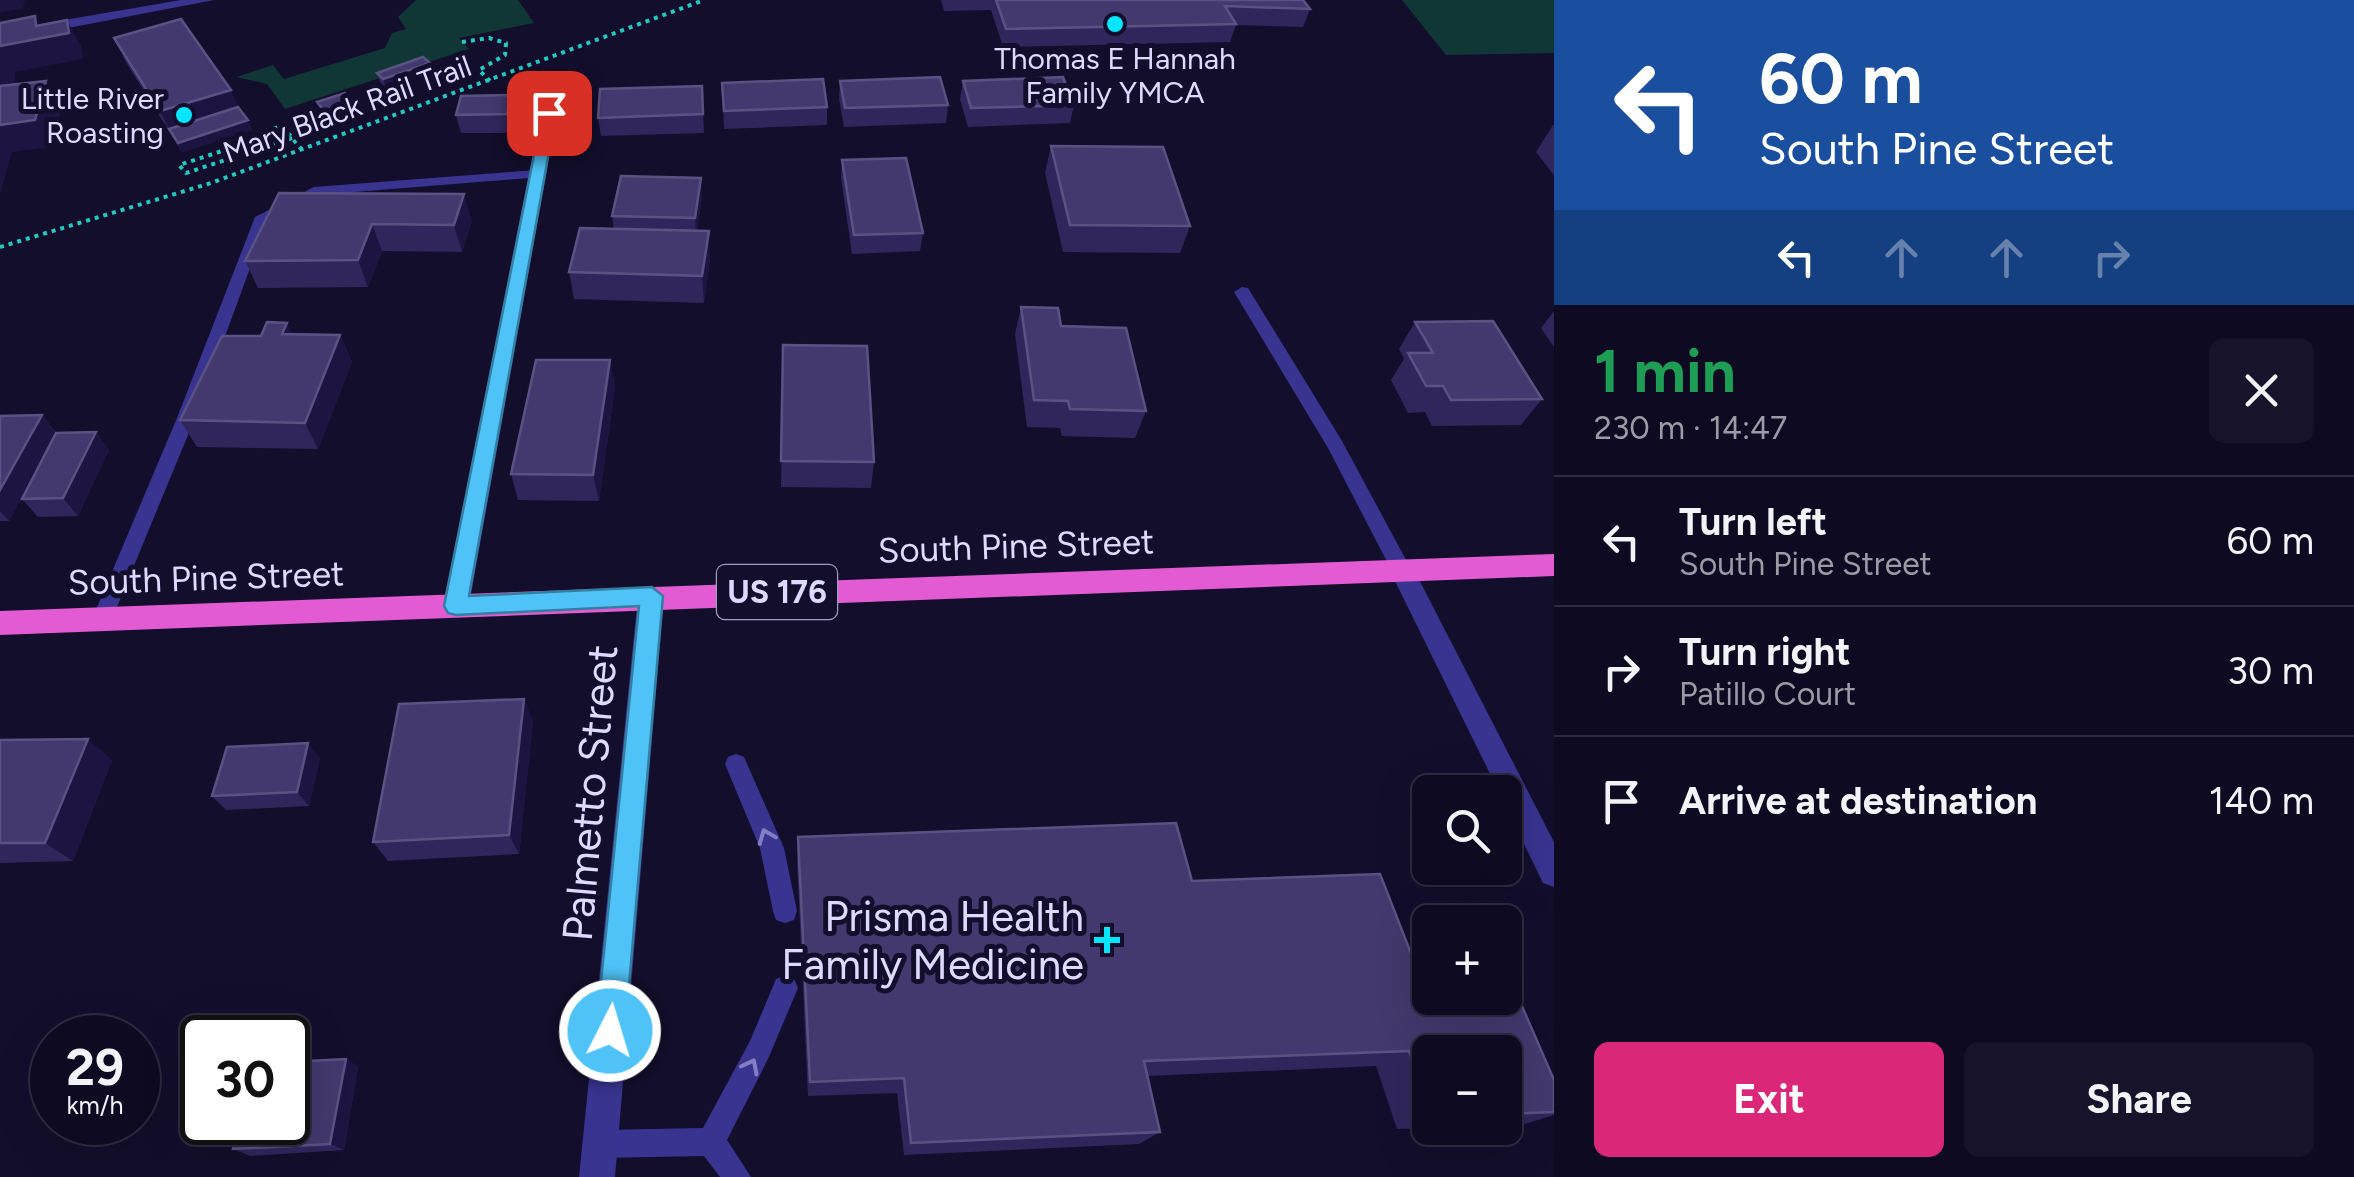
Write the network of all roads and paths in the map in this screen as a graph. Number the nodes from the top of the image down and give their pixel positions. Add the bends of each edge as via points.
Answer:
1 (206, 0) edge
2 (704, 0) edge
3 (0, 36) edge
4 (462, 42) dead end
5 (490, 80) junction
6 (549, 113) dead end
7 (292, 138) junction
8 (303, 151) junction
9 (536, 174) junction
10 (0, 247) edge
11 (1242, 292) dead end
12 (1554, 565) edge
13 (1402, 571) junction
14 (652, 596) junction
15 (456, 606) junction
16 (102, 619) junction
17 (0, 623) edge
18 (736, 764) dead end
19 (1554, 872) edge
20 (785, 911) dead end
21 (784, 988) dead end
22 (711, 1142) junction
23 (600, 1144) junction
24 (597, 1177) edge
25 (737, 1177) edge

1 - 3 street
2 - 5 path, Mary Black Rail Trail
4 - 5 path via 506,42 505,55 479,70
5 - 8 path, Mary Black Rail Trail
6 - 9 street
7 - 7 path via 186,173 179,165 282,126
7 - 8 path
8 - 10 path, Mary Black Rail Trail
9 - 15 street
9 - 16 lane via 314,191 260,220
11 - 13 lane
12 - 13 highway, South Pine Street / US 176
13 - 14 highway, South Pine Street / US 176
13 - 19 street
14 - 15 highway, South Pine Street / US 176
14 - 23 street, Palmetto Street
15 - 16 highway, South Pine Street / US 176
16 - 17 highway, South Pine Street / US 176
20 -> 18 lane via 772,848
22 -> 21 lane
22 - 23 lane
22 - 25 lane
23 - 24 street, Palmetto Street

